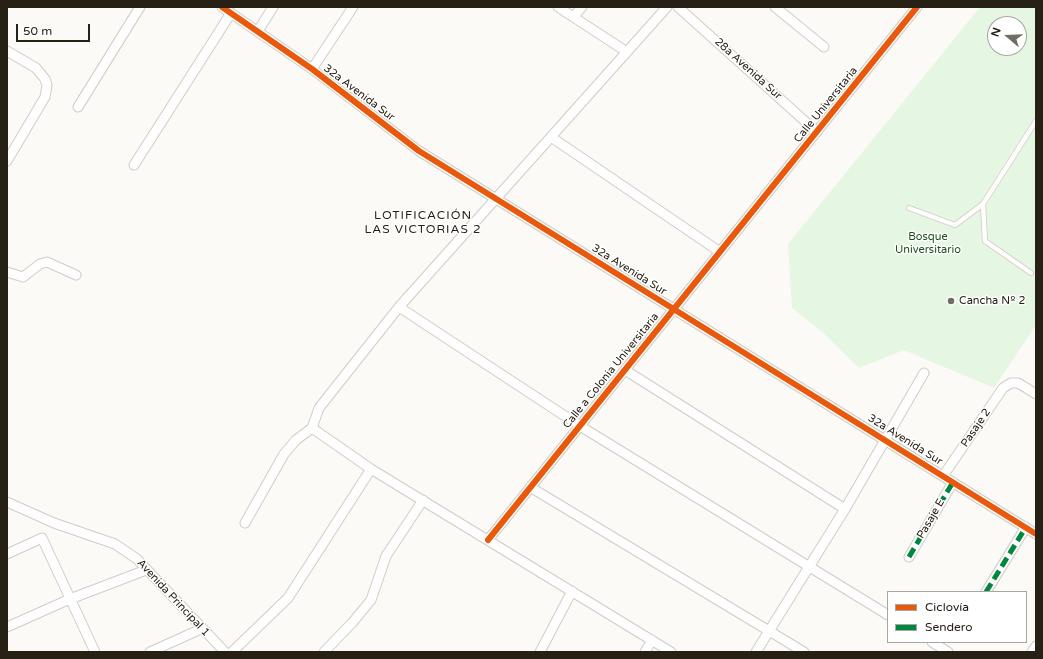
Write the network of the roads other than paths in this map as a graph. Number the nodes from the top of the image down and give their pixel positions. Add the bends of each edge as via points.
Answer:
1 (140, 7) edge
2 (222, 7) edge
3 (273, 7) edge
4 (353, 7) edge
5 (558, 7) edge
6 (582, 7) edge
7 (667, 7) edge
8 (678, 7) edge
9 (775, 7) edge
10 (917, 7) edge
11 (231, 13) junction
12 (573, 17) junction
13 (258, 30) junction
14 (824, 47) dead end
15 (7, 50) edge
16 (627, 52) junction
17 (312, 69) junction
18 (78, 107) dead end
19 (1036, 121) edge
20 (817, 132) junction
21 (551, 137) junction
22 (7, 161) edge
23 (134, 165) dead end
24 (496, 199) junction
25 (983, 204) junction
26 (908, 208) dead end
27 (750, 215) joint
28 (720, 252) junction
29 (7, 272) edge
30 (1031, 273) dead end
31 (76, 275) dead end
32 (399, 307) junction
33 (674, 309) junction
34 (625, 370) junction
35 (924, 373) dead end
36 (1036, 394) edge
37 (580, 426) junction
38 (312, 428) junction
39 (884, 439) junction
40 (371, 469) junction
41 (943, 476) junction
42 (953, 482) junction
43 (530, 488) junction
44 (423, 500) junction
45 (7, 502) edge
46 (845, 509) junction
47 (245, 523) dead end
48 (1026, 527) junction
49 (1036, 534) edge
50 (488, 540) junction
51 (7, 554) edge
52 (909, 557) dead end
53 (810, 566) junction
54 (146, 570) junction
55 (572, 591) junction
56 (987, 591) edge
57 (70, 599) junction
58 (887, 614) edge
59 (7, 627) edge
60 (201, 629) junction
61 (769, 632) junction
62 (652, 640) junction
63 (934, 643) edge
64 (1036, 646) edge
65 (95, 652) edge
66 (150, 652) edge
67 (225, 652) edge
68 (232, 652) edge
69 (324, 652) edge
70 (540, 652) edge
71 (645, 652) edge
72 (671, 652) edge
73 (756, 652) edge
74 (804, 652) edge
75 (948, 652) edge
76 (1032, 652) edge

1 - 18 street
2 - 11 street, 32a Avenida Sur
3 - 13 street
4 - 17 street
5 - 12 street
6 - 12 street
7 - 16 street
8 - 20 street, 28a Avenida Sur
9 - 14 street
10 - 20 street, Calle Universitaria
11 - 13 street, 32a Avenida Sur
11 - 23 street
12 - 16 street
13 - 17 street, 32a Avenida Sur
15 - 22 street via 36,68 47,85 45,97
16 - 21 street
17 - 24 street, 32a Avenida Sur via 419,150
19 - 25 lane
20 - 27 street, Calle Universitaria
21 - 24 street
21 - 28 street
24 - 32 street
24 - 33 street, 32a Avenida Sur
25 - 26 lane via 955,225
25 - 30 lane via 984,241
27 - 28 street, Calle a Colonia Universitaria
28 - 33 street, Calle a Colonia Universitaria
29 - 31 street via 23,277 40,264 47,262
32 - 37 street
32 - 38 street via 319,408
33 - 34 street, Calle a Colonia Universitaria
33 - 39 street, 32a Avenida Sur
34 - 37 street, Calle a Colonia Universitaria
34 - 46 street
35 - 39 street
36 - 41 street, Pasaje 2 via 1018,383 1011,383 1003,388
37 - 43 street, Calle a Colonia Universitaria
37 - 53 street
38 - 40 street
38 - 47 street via 296,440 284,454
39 - 41 street, 32a Avenida Sur
39 - 46 street
40 - 44 street
40 - 68 street via 288,598
41 - 42 street, 32a Avenida Sur
42 - 48 street, 32a Avenida Sur
42 - 52 street, Pasaje E
43 - 50 street, Calle a Colonia Universitaria
43 - 61 street
44 - 50 street
44 - 69 street via 386,556 369,604
45 - 54 street, Avenida Principal 1 via 54,523 115,544 137,558
46 - 53 street
48 - 49 street, 32a Avenida Sur
48 - 56 street
50 - 55 street
51 - 57 street via 42,538
53 - 58 street
53 - 61 street
54 - 57 street
54 - 60 street, Avenida Principal 1
55 - 62 street
55 - 70 street
57 - 59 street
57 - 65 street
60 - 66 street
60 - 67 street, Avenida Principal 1
61 - 73 street
61 - 74 street
62 - 71 street
62 - 72 street
63 - 75 street
64 - 76 street

